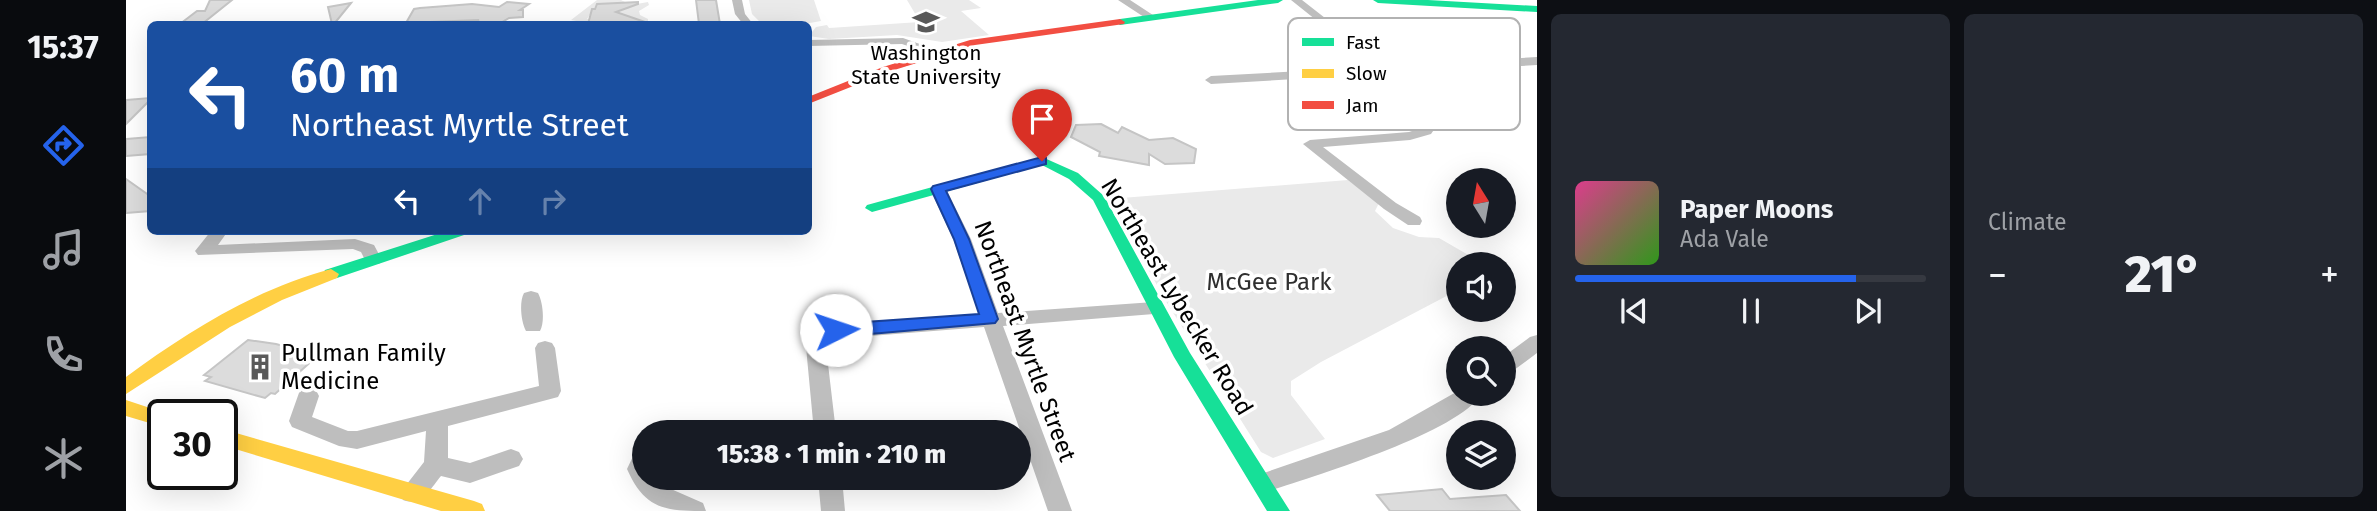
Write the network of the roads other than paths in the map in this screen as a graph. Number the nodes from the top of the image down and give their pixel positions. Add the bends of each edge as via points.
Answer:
1 (737, 0) edge
2 (1123, 0) edge
3 (1278, 0) edge
4 (1296, 0) edge
5 (1378, 0) edge
6 (1537, 9) edge
7 (1151, 17) junction
8 (1318, 18) edge
9 (745, 21) edge
10 (812, 43) edge
11 (936, 52) junction
12 (1288, 76) edge
13 (1211, 80) dead end
14 (812, 99) edge
15 (1427, 130) edge
16 (938, 189) junction
17 (872, 208) dead end
18 (1414, 221) dead end
19 (217, 235) edge
20 (450, 235) edge
21 (373, 260) junction
22 (531, 297) dead end
23 (1154, 308) junction
24 (989, 319) junction
25 (533, 326) dead end
26 (1537, 342) edge
27 (545, 348) dead end
28 (1516, 358) edge
29 (126, 387) edge
30 (307, 396) dead end
31 (1455, 406) edge
32 (126, 408) edge
33 (147, 414) edge
34 (437, 420) junction
35 (824, 420) edge
36 (238, 442) edge
37 (511, 459) dead end
38 (436, 465) junction
39 (1263, 483) junction
40 (657, 490) edge
41 (831, 490) edge
42 (412, 493) junction
43 (474, 511) edge
44 (694, 511) edge
45 (833, 511) edge
46 (1060, 511) edge
47 (1279, 511) edge

1 - 9 street
2 - 7 street
3 - 7 street
4 - 8 street
5 - 6 street
7 - 11 street via 974,42
10 - 11 street via 903,41
11 - 14 street
12 - 13 street
15 - 18 street via 1410,136 1310,144
16 - 17 street
16 - 23 street, Northeast Lybecker Road via 1042,161 1053,164 1090,187
16 - 24 street, Northeast Myrtle Street via 962,239
19 - 21 street via 204,251 355,244 368,249
20 - 21 street
21 - 29 street via 244,310
22 - 25 street
23 - 24 street
23 - 39 street, Northeast Lybecker Road
24 - 35 street via 836,330 821,335 816,346
24 - 46 street, Northeast Myrtle Street
26 - 28 street
27 - 34 street via 550,391
30 - 34 street via 300,421 351,440
31 - 39 street via 1417,429
32 - 33 street
34 - 38 street
36 - 42 street
37 - 38 street via 470,473
38 - 42 street
39 - 47 street, Northeast Lybecker Road
40 - 44 street
41 - 45 street
42 - 43 street

